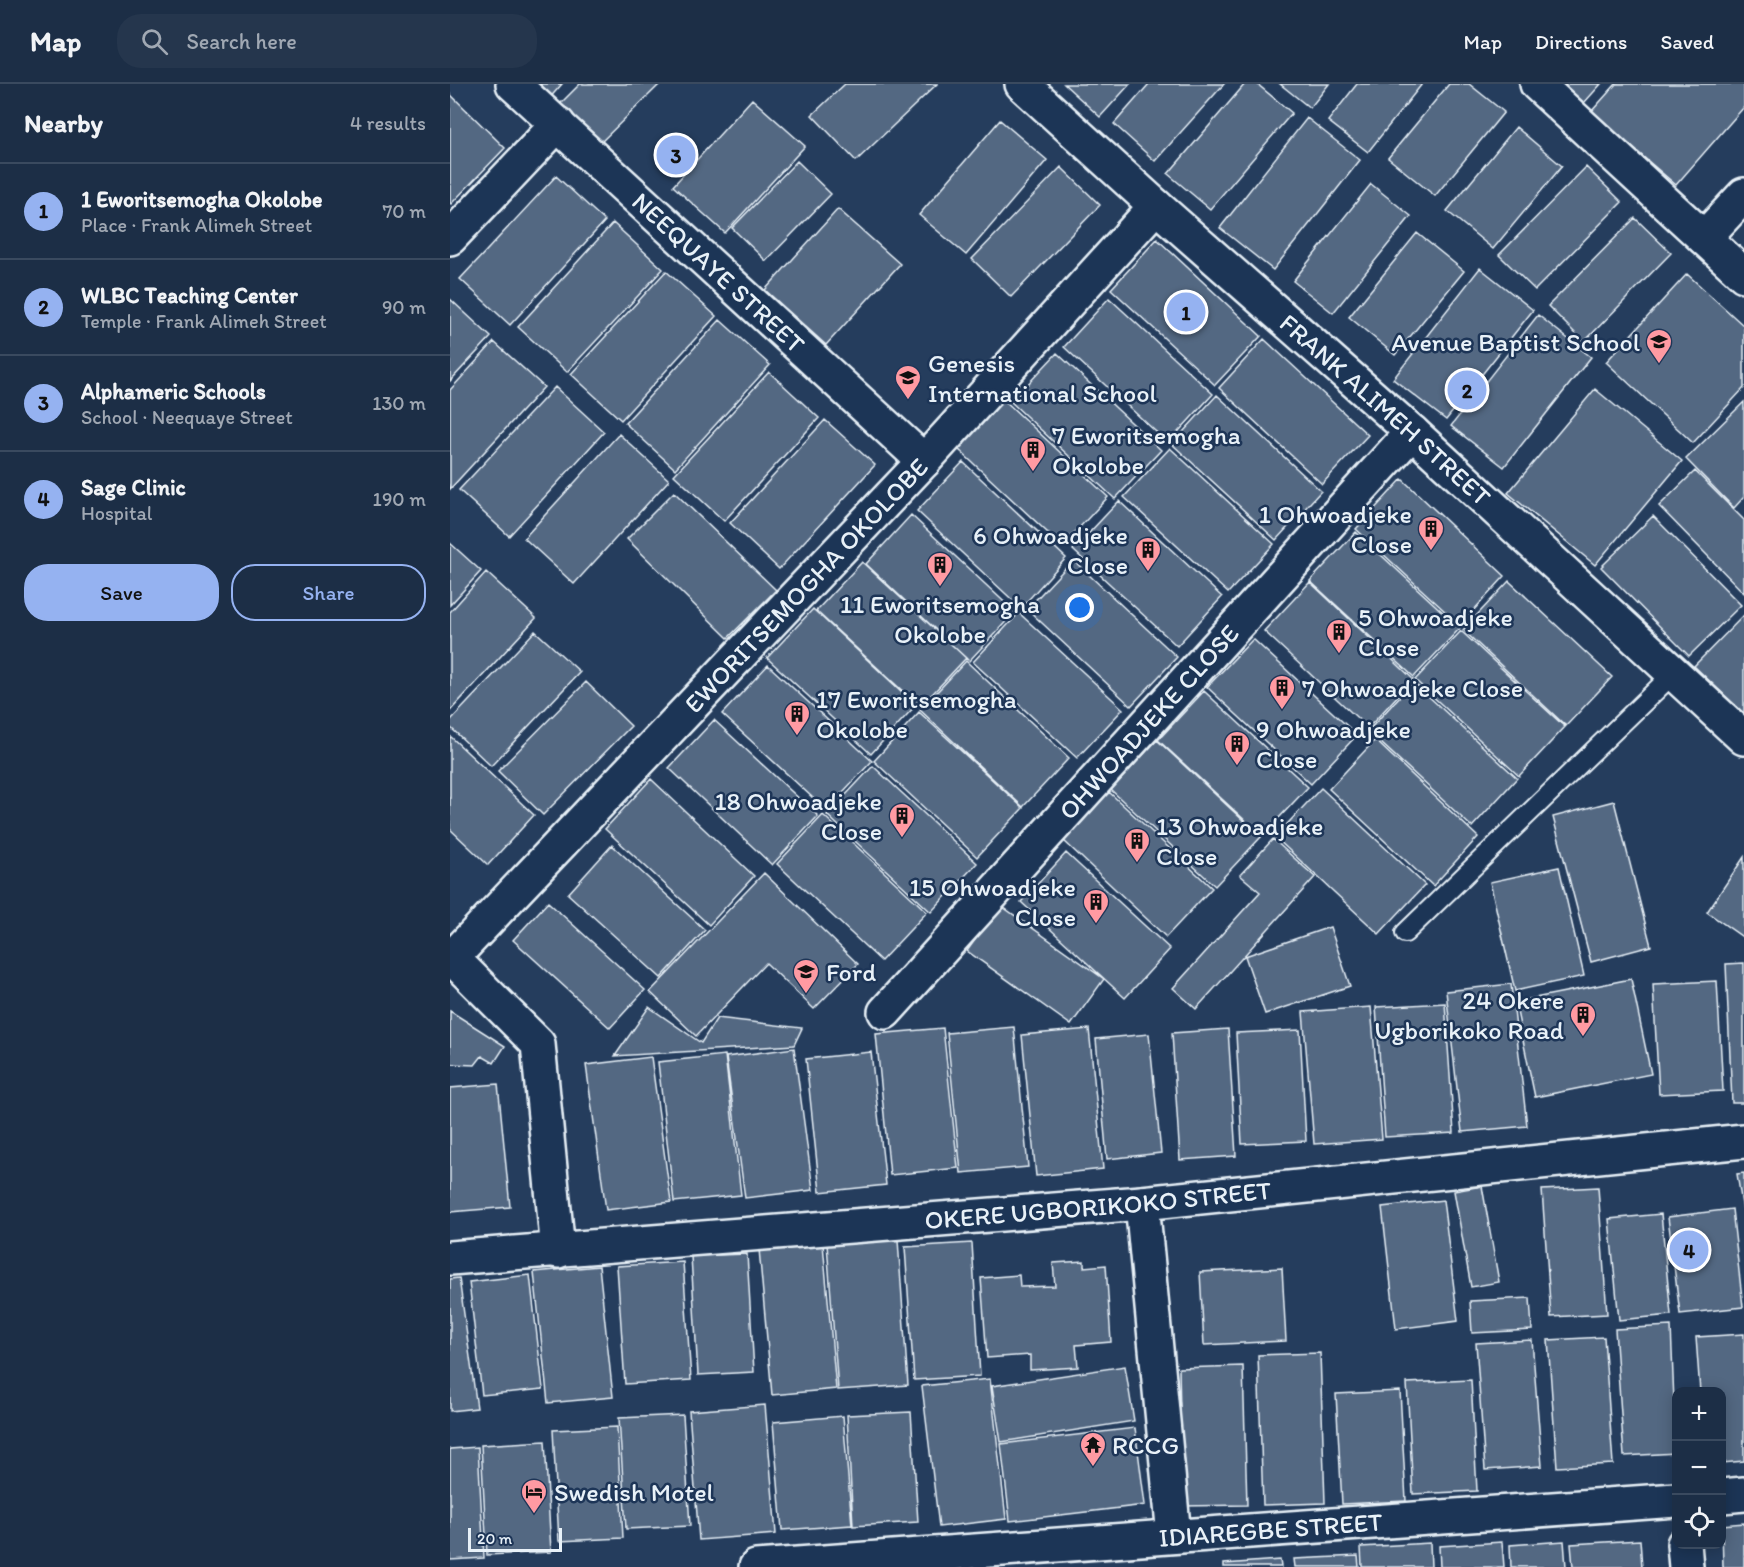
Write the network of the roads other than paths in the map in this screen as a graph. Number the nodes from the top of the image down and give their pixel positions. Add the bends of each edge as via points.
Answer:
1 (513, 84) edge
2 (1022, 84) edge
3 (1538, 84) edge
4 (558, 124) junction
5 (1744, 195) edge
6 (1156, 206) junction
7 (450, 238) edge
8 (1704, 238) junction
9 (1744, 275) edge
10 (1412, 432) junction
11 (924, 461) junction
12 (1674, 673) junction
13 (1744, 738) edge
14 (1405, 933) dead end
15 (451, 957) edge
16 (885, 1012) dead end
17 (1744, 1141) edge
18 (1142, 1203) junction
19 (558, 1251) junction
20 (450, 1258) edge
21 (1744, 1494) edge
22 (1726, 1496) edge
23 (1672, 1500) edge
24 (1174, 1536) junction
25 (1684, 1549) edge
26 (756, 1567) edge
27 (1686, 1567) edge

1 - 4 street, NEEQUAYE STREET
2 - 6 street, FRANK ALIMEH STREET
3 - 8 street
4 - 7 street
4 - 11 street, NEEQUAYE STREET
5 - 8 street
6 - 10 street, FRANK ALIMEH STREET
6 - 11 street, EWORITSEMOGHA OKOLOBE
8 - 9 street
10 - 12 street, FRANK ALIMEH STREET
10 - 16 street, OHWOADJEKE CLOSE
11 - 15 street, EWORITSEMOGHA OKOLOBE
12 - 13 street, FRANK ALIMEH STREET
12 - 14 lane
15 - 19 street via 538,1044
17 - 18 street, OKERE UGBORIKOKO STREET
18 - 19 street, OKERE UGBORIKOKO STREET
18 - 24 street
19 - 20 street, OKERE UGBORIKOKO STREET
21 - 22 street
23 - 24 street, IDIAREGBE STREET
24 - 26 street, IDIAREGBE STREET
25 - 27 street

